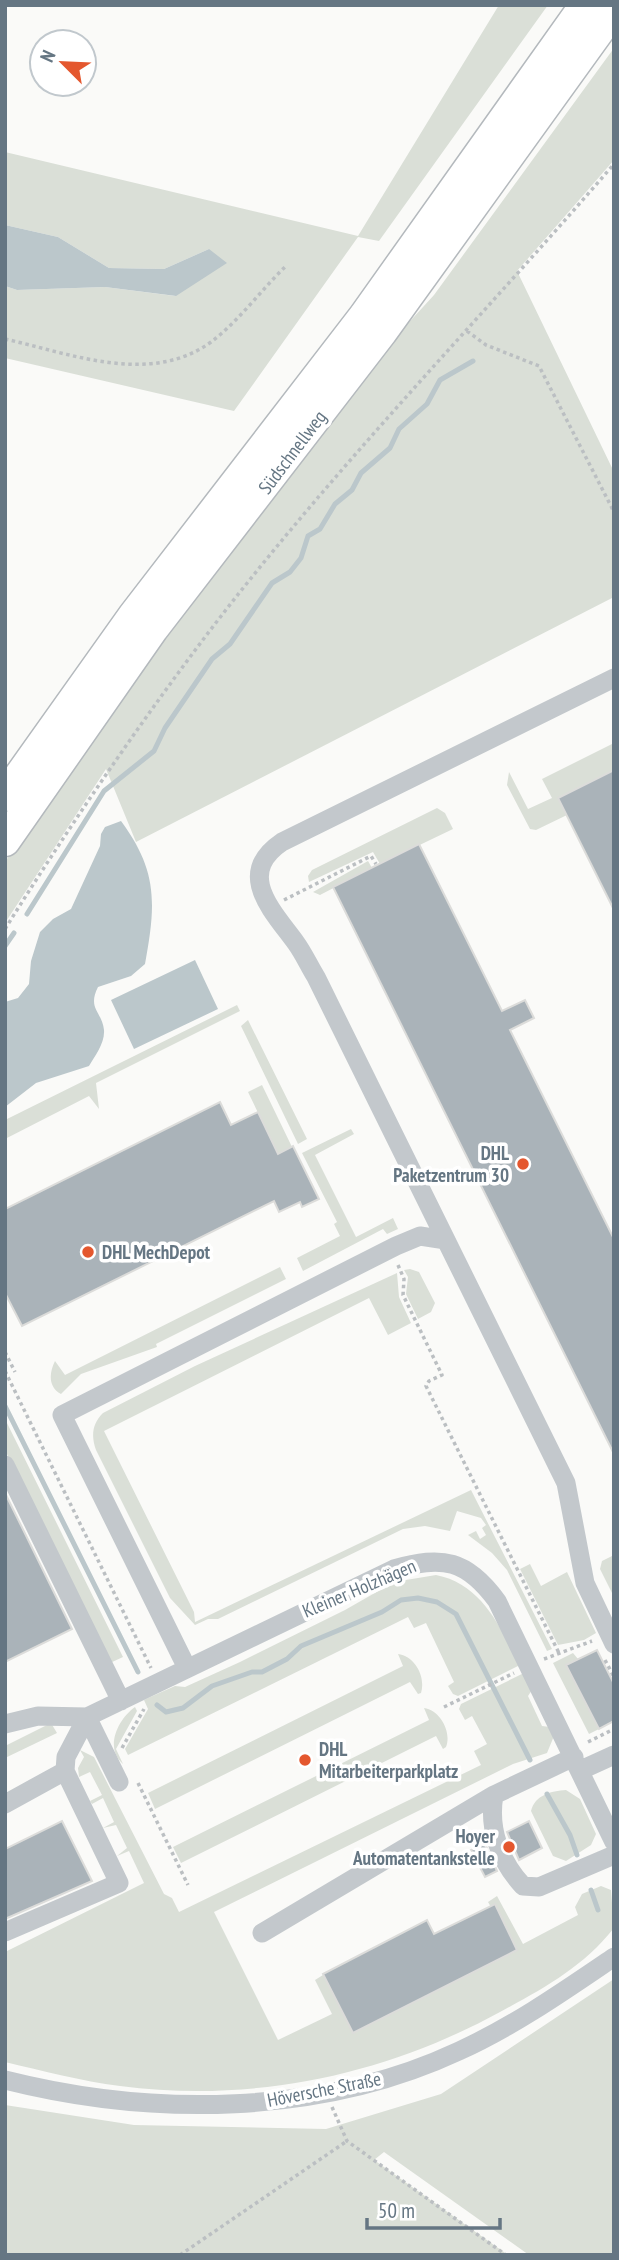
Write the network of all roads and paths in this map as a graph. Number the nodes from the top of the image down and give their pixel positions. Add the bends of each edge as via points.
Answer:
1 (574, 5) edge
2 (585, 5) edge
3 (614, 10) edge
4 (614, 33) edge
5 (565, 59) junction
6 (614, 164) edge
7 (286, 266) dead end
8 (467, 331) junction
9 (5, 339) edge
10 (614, 512) edge
11 (614, 678) edge
12 (5, 796) edge
13 (5, 841) edge
14 (376, 864) dead end
15 (270, 908) junction
16 (5, 929) edge
17 (446, 1240) junction
18 (390, 1249) junction
19 (5, 1352) edge
20 (5, 1371) edge
21 (15, 1372) dead end
22 (5, 1465) edge
23 (611, 1637) edge
24 (559, 1653) junction
25 (551, 1656) dead end
26 (187, 1668) junction
27 (505, 1677) dead end
28 (159, 1682) junction
29 (128, 1697) junction
30 (444, 1707) dead end
31 (88, 1717) junction
32 (5, 1724) edge
33 (614, 1729) edge
34 (614, 1755) edge
35 (581, 1757) junction
36 (125, 1758) dead end
37 (65, 1771) junction
38 (126, 1778) joint
39 (494, 1795) junction
40 (5, 1804) edge
41 (614, 1842) edge
42 (614, 1855) edge
43 (188, 1885) dead end
44 (5, 1932) edge
45 (262, 1933) dead end
46 (614, 1957) edge
47 (5, 2080) edge
48 (327, 2091) junction
49 (347, 2141) junction
50 (180, 2255) edge
51 (506, 2255) edge

1 - 5 highway
2 - 5 highway
3 - 5 highway
4 - 5 highway
5 - 12 highway, Südschnellweg via 125,626
5 - 13 highway, Südschnellweg via 382,332 153,629
6 - 8 path
7 - 9 path via 212,341 172,363 118,364
8 - 10 path via 486,345 539,366
8 - 16 path via 377,429 203,639 84,804
11 - 15 street via 282,842 262,862 258,877
14 - 15 path via 371,856
15 - 17 street via 316,977
17 - 18 street via 420,1236
17 - 23 street via 566,1483 585,1583
18 - 24 path via 404,1279 403,1295 442,1375 426,1386
18 - 26 street via 62,1415
19 - 21 path
20 - 28 path
22 - 29 street
23 - 24 path
24 - 25 path
26 - 28 street, Kleiner Holzhägen
26 - 35 street, Kleiner Holzhägen via 394,1569 443,1561 482,1581 497,1601
27 - 30 path
28 - 29 street, Kleiner Holzhägen
29 - 31 street, Kleiner Holzhägen
29 - 36 path via 144,1710 121,1749
31 - 32 street via 38,1716
31 - 37 street via 65,1756
31 - 38 street
33 - 35 path
34 - 35 street
35 - 39 street
35 - 41 street, Kleiner Holzhägen
37 - 40 street
37 - 44 street via 119,1883
38 - 43 path
39 - 42 street via 495,1838 508,1870 523,1886 539,1887
39 - 45 street
46 - 48 street, Höversche Straße via 502,2030 458,2052 378,2080
47 - 48 street, Höversche Straße via 126,2102 205,2105
48 - 49 path
49 - 50 path
49 - 51 path

